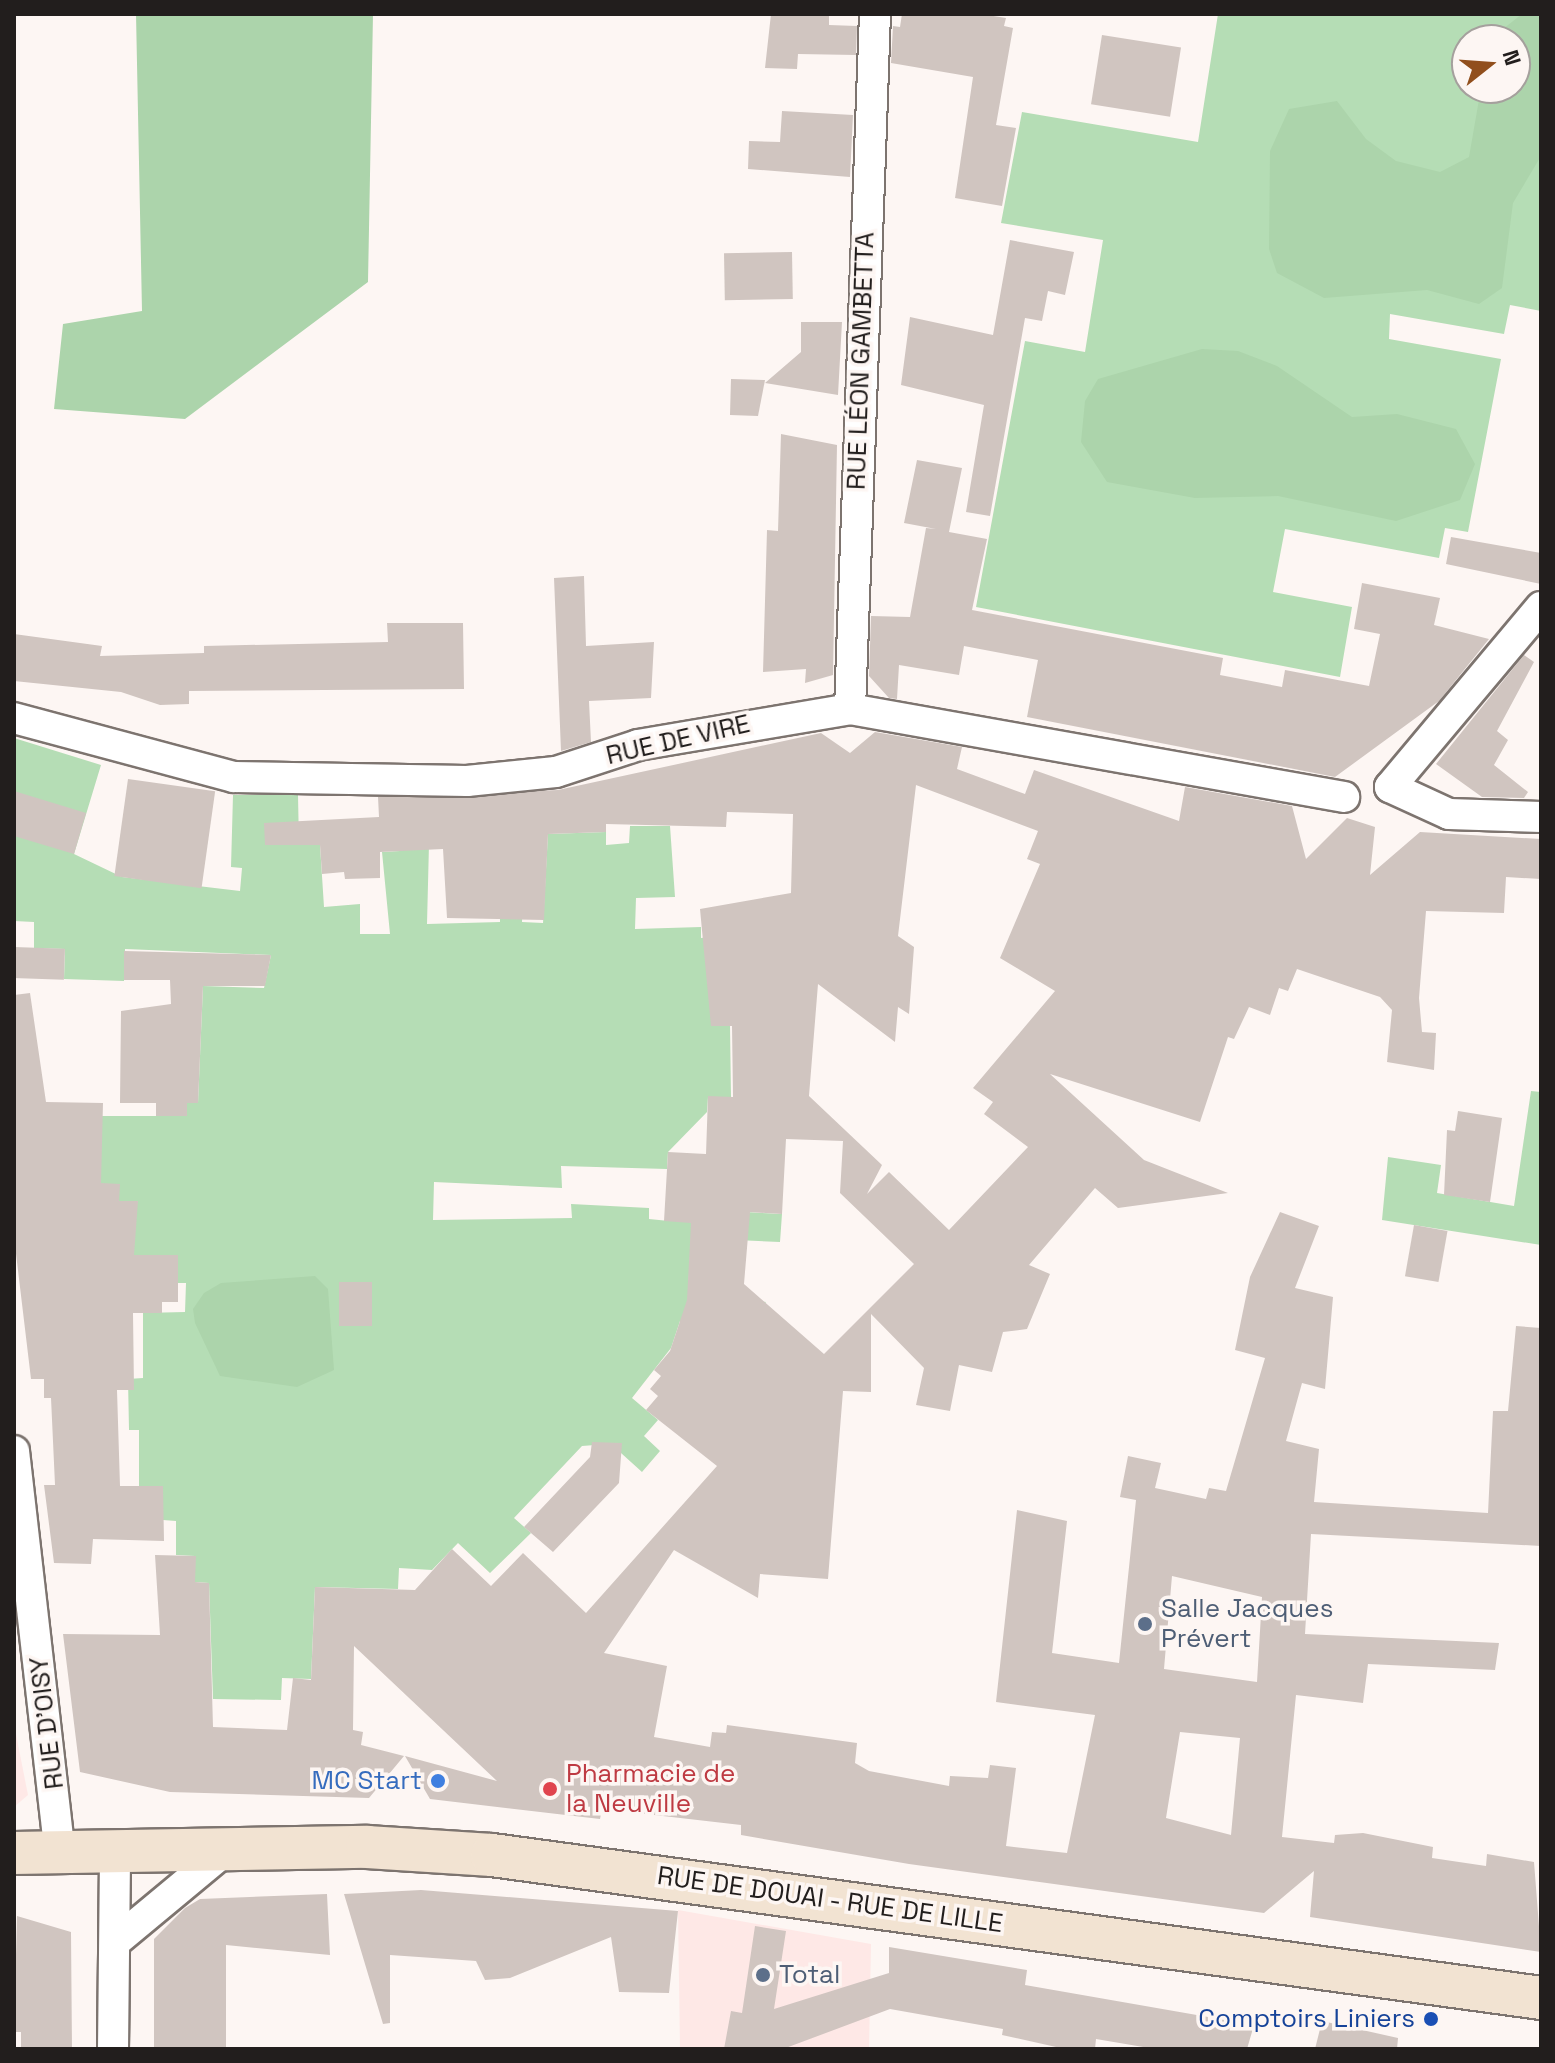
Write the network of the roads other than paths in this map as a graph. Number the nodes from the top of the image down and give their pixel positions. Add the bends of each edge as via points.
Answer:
1 (875, 14) edge
2 (1541, 607) edge
3 (850, 709) junction
4 (14, 718) edge
5 (1344, 797) dead end
6 (1541, 817) edge
7 (14, 1451) edge
8 (226, 1850) junction
9 (115, 1852) junction
10 (14, 1853) edge
11 (60, 1853) junction
12 (115, 1942) junction
13 (1541, 1998) edge
14 (113, 2049) edge

1 - 3 street, RUE LÉON GAMBETTA
2 - 6 street via 1390,787 1449,814
3 - 4 street, RUE DE VIRE via 638,745 556,772 467,781 234,777
3 - 5 street, RUE DE VIRE
7 - 11 street, RUE D'OISY
8 - 9 main road, RUE DE DOUAI - RUE DE LILLE
8 - 12 street
8 - 13 main road, RUE DE DOUAI - RUE DE LILLE via 492,1855
9 - 11 main road, RUE DE DOUAI - RUE DE LILLE
9 - 12 street
10 - 11 main road, RUE DE DOUAI - RUE DE LILLE
12 - 14 street

